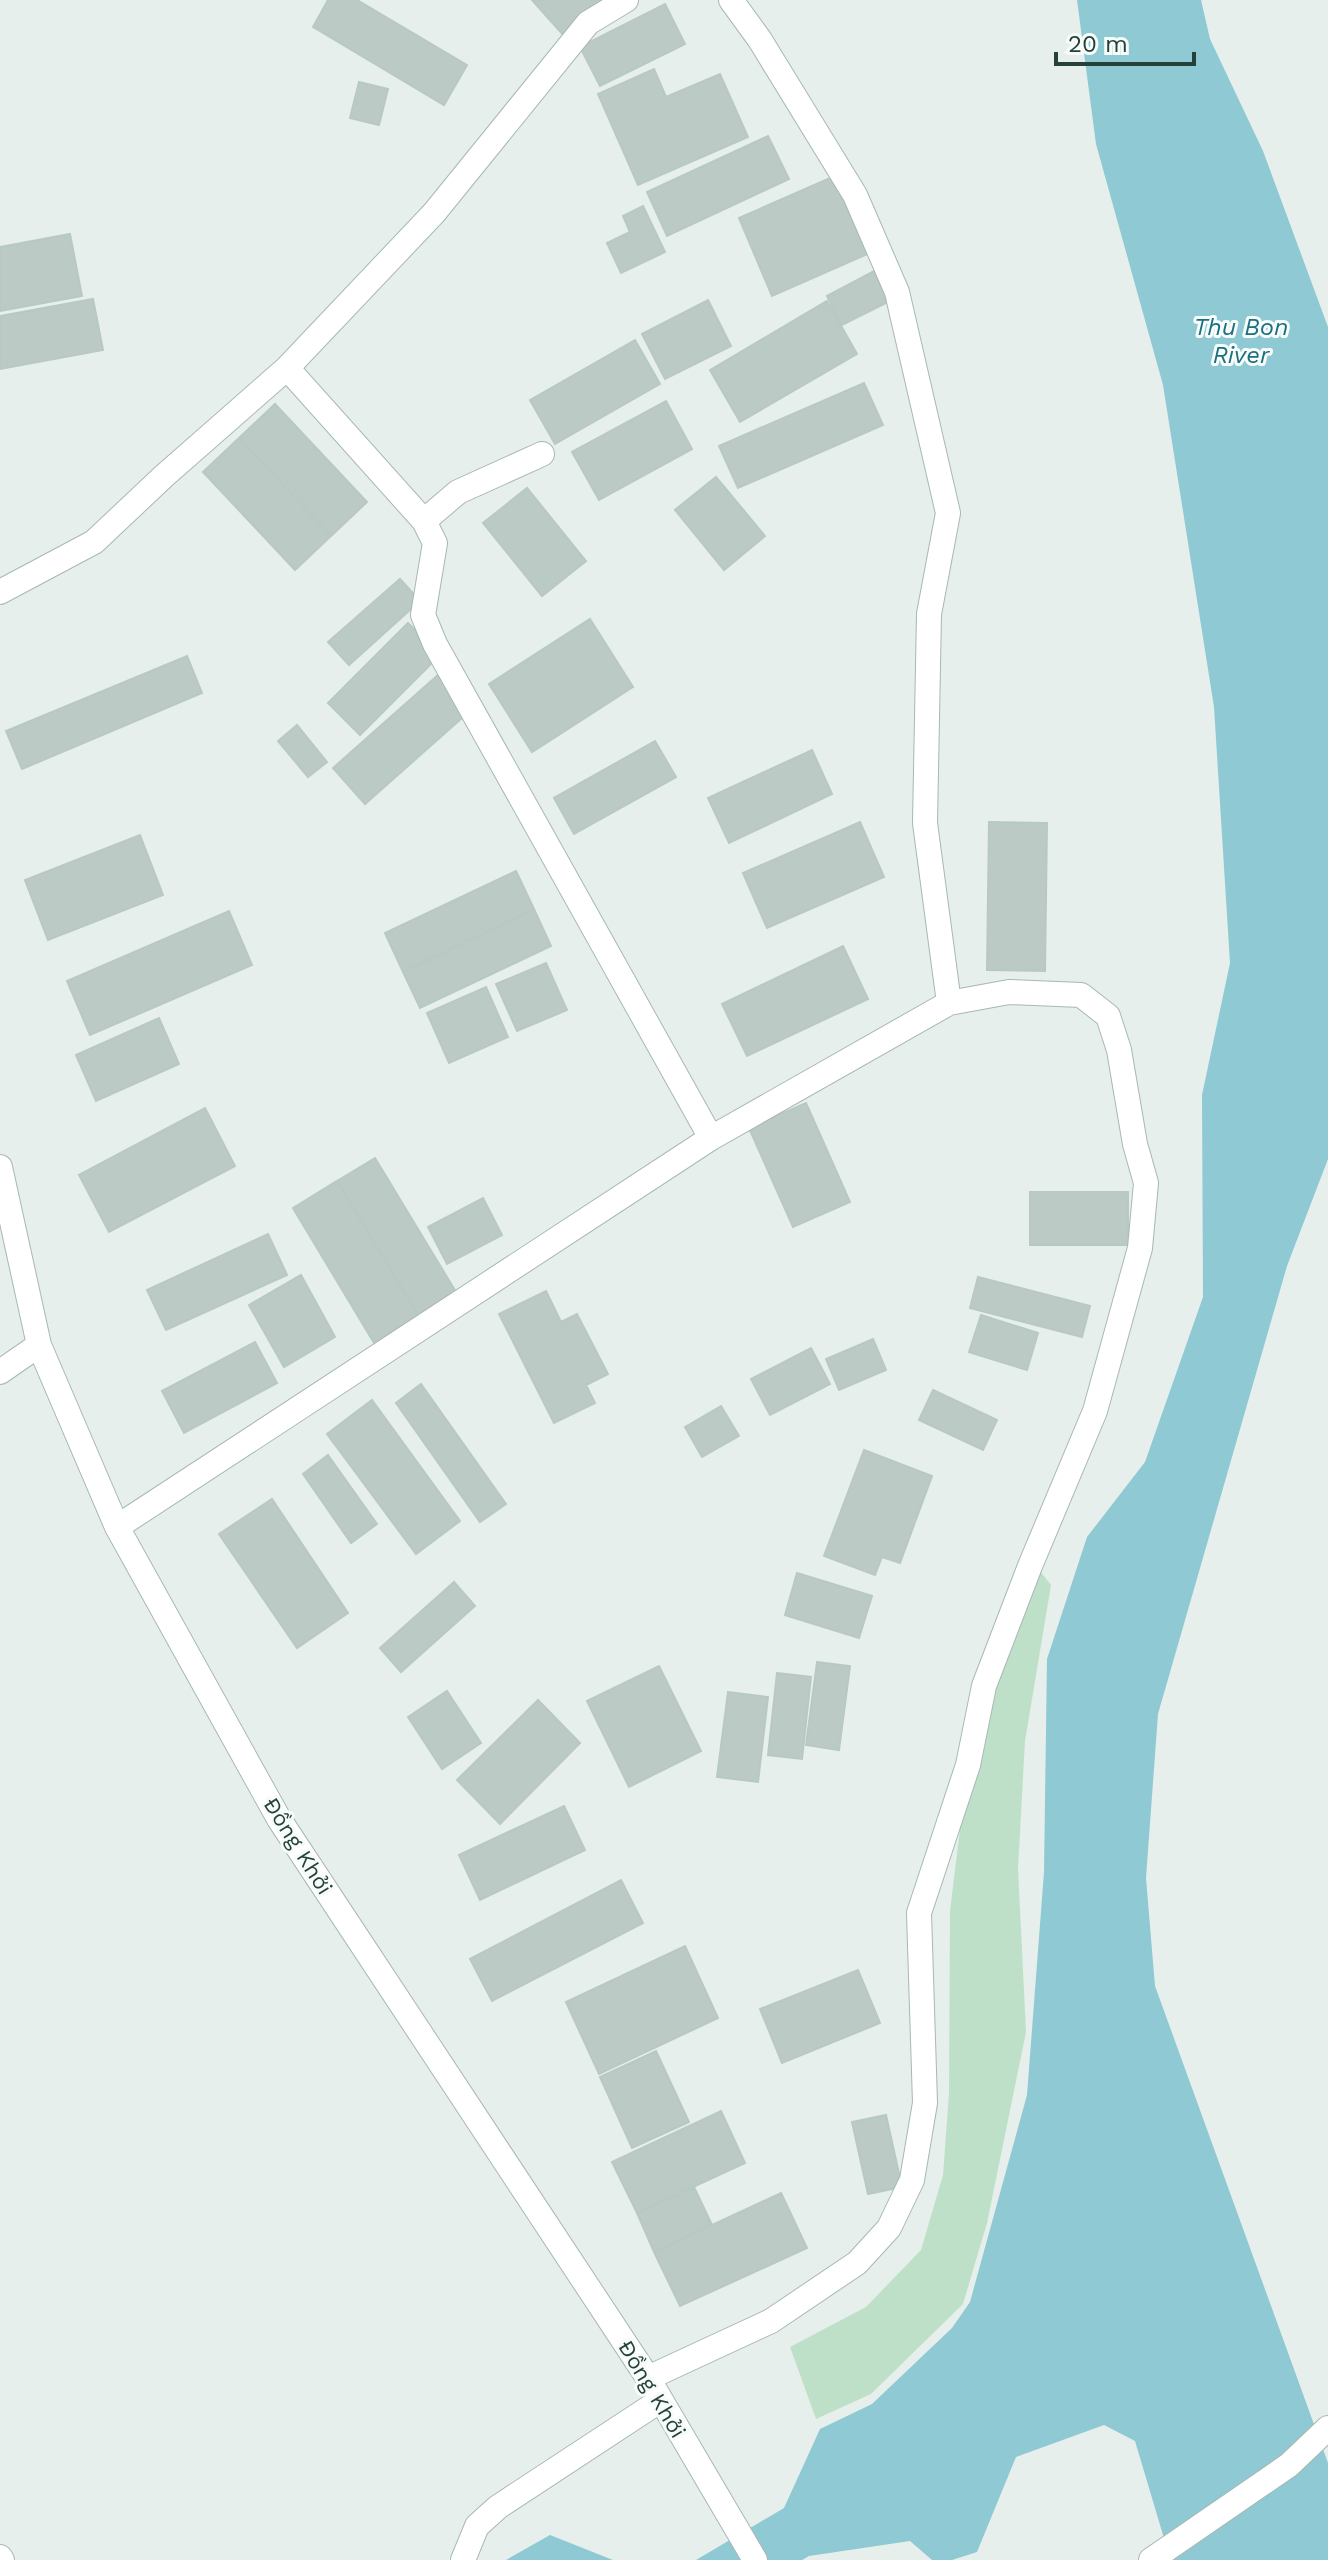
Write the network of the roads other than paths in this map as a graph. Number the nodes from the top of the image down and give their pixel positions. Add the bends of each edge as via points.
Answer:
1 (626, 0) edge
2 (731, 0) edge
3 (287, 368) junction
4 (542, 454) dead end
5 (424, 521) junction
6 (0, 592) edge
7 (949, 1003) junction
8 (711, 1138) junction
9 (0, 1167) edge
10 (39, 1345) junction
11 (0, 1372) edge
12 (117, 1527) junction
13 (648, 2378) junction
14 (661, 2400) junction
15 (1328, 2428) edge
16 (463, 2560) edge
17 (755, 2560) edge
18 (1151, 2560) edge

1 - 3 street via 588,23 434,213
2 - 7 street via 855,195 897,292 948,513 929,614 925,823
3 - 5 street
3 - 6 street via 94,542
4 - 5 street via 458,492
5 - 8 street via 435,543 423,615 435,644
7 - 8 street
7 - 13 street via 1009,992 1081,995 1108,1016 1146,1183 1140,1248 1095,1411 984,1686 968,1765 919,1913 925,2103 912,2180 889,2228 857,2263 771,2321
8 - 12 street
9 - 10 street, Đồng Khởi
10 - 11 street
10 - 12 street, Đồng Khởi
12 - 13 street, Đồng Khởi via 279,1819
13 - 14 street, Đồng Khởi
14 - 16 street via 498,2507 477,2526
14 - 17 street, Đồng Khởi
15 - 18 street via 1289,2465

